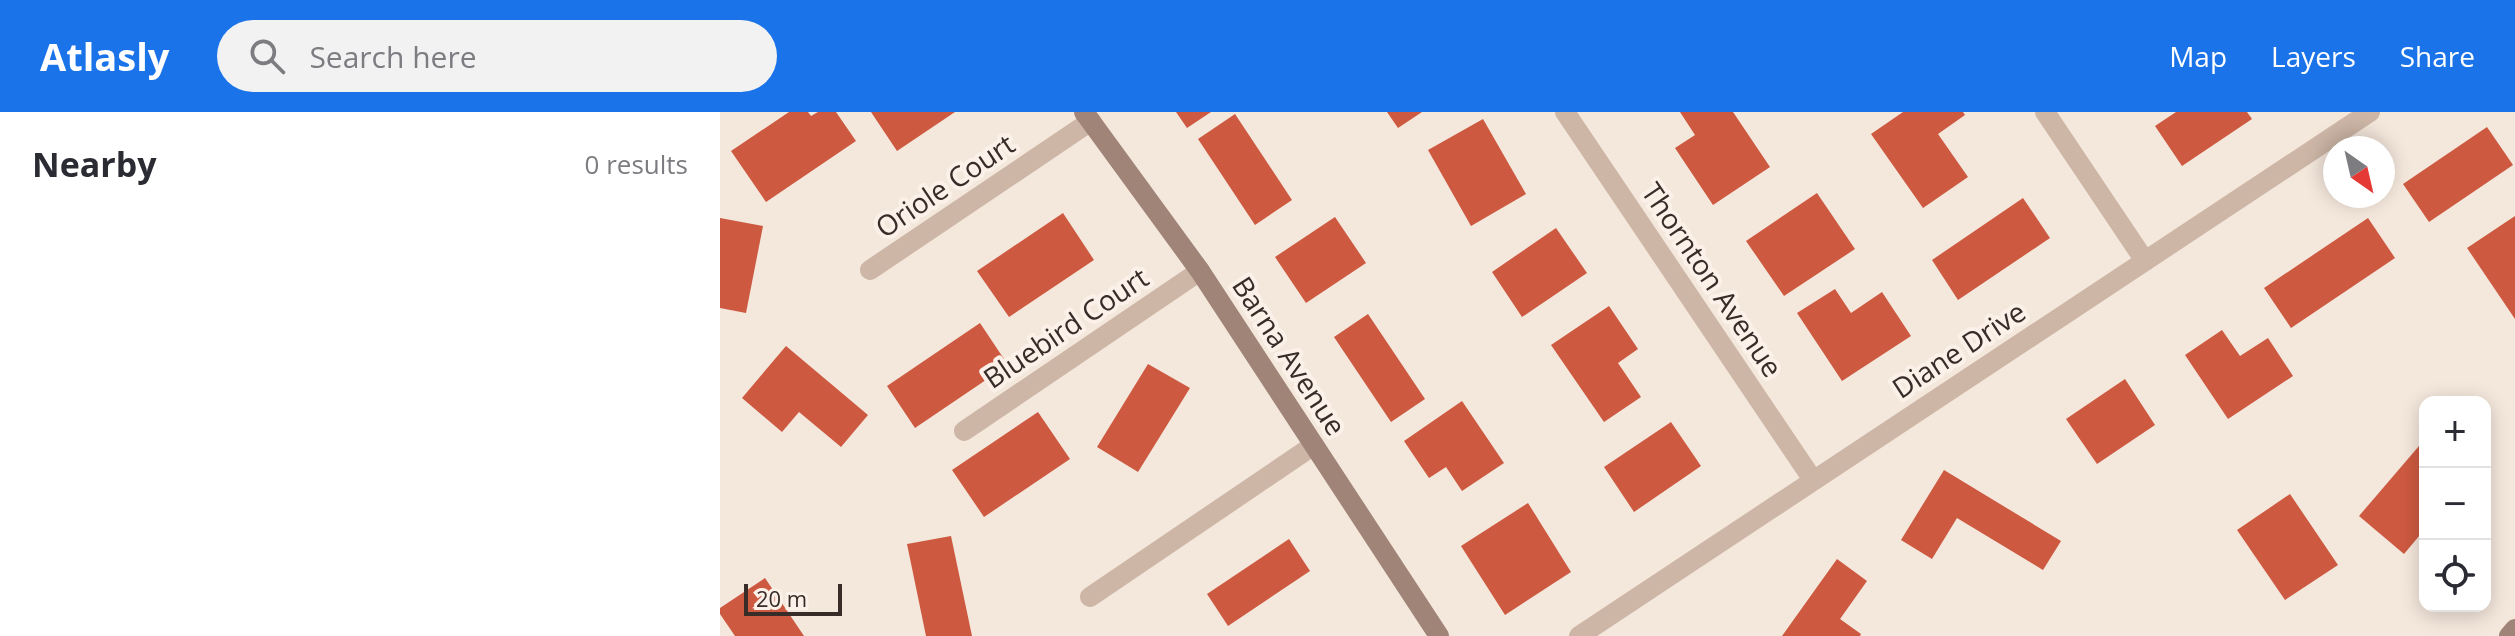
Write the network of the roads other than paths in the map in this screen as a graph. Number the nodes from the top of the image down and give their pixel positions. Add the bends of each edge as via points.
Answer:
1 (1565, 112) edge
2 (2045, 112) edge
3 (2370, 112) edge
4 (1087, 116) edge
5 (2145, 261) junction
6 (870, 270) dead end
7 (1200, 271) junction
8 (964, 431) dead end
9 (1314, 445) junction
10 (1813, 480) junction
11 (1090, 597) dead end
12 (2515, 629) edge
13 (1439, 636) edge
14 (1579, 636) edge
15 (2509, 636) edge

1 - 10 street, Thornton Avenue
2 - 5 street
3 - 5 street, Diane Drive
4 - 6 street, Oriole Court
4 - 7 street, Barna Avenue
5 - 10 street, Diane Drive
7 - 8 street, Bluebird Court
7 - 9 street, Barna Avenue
9 - 11 street
9 - 13 street, Barna Avenue
10 - 14 street, Diane Drive
12 - 15 street

